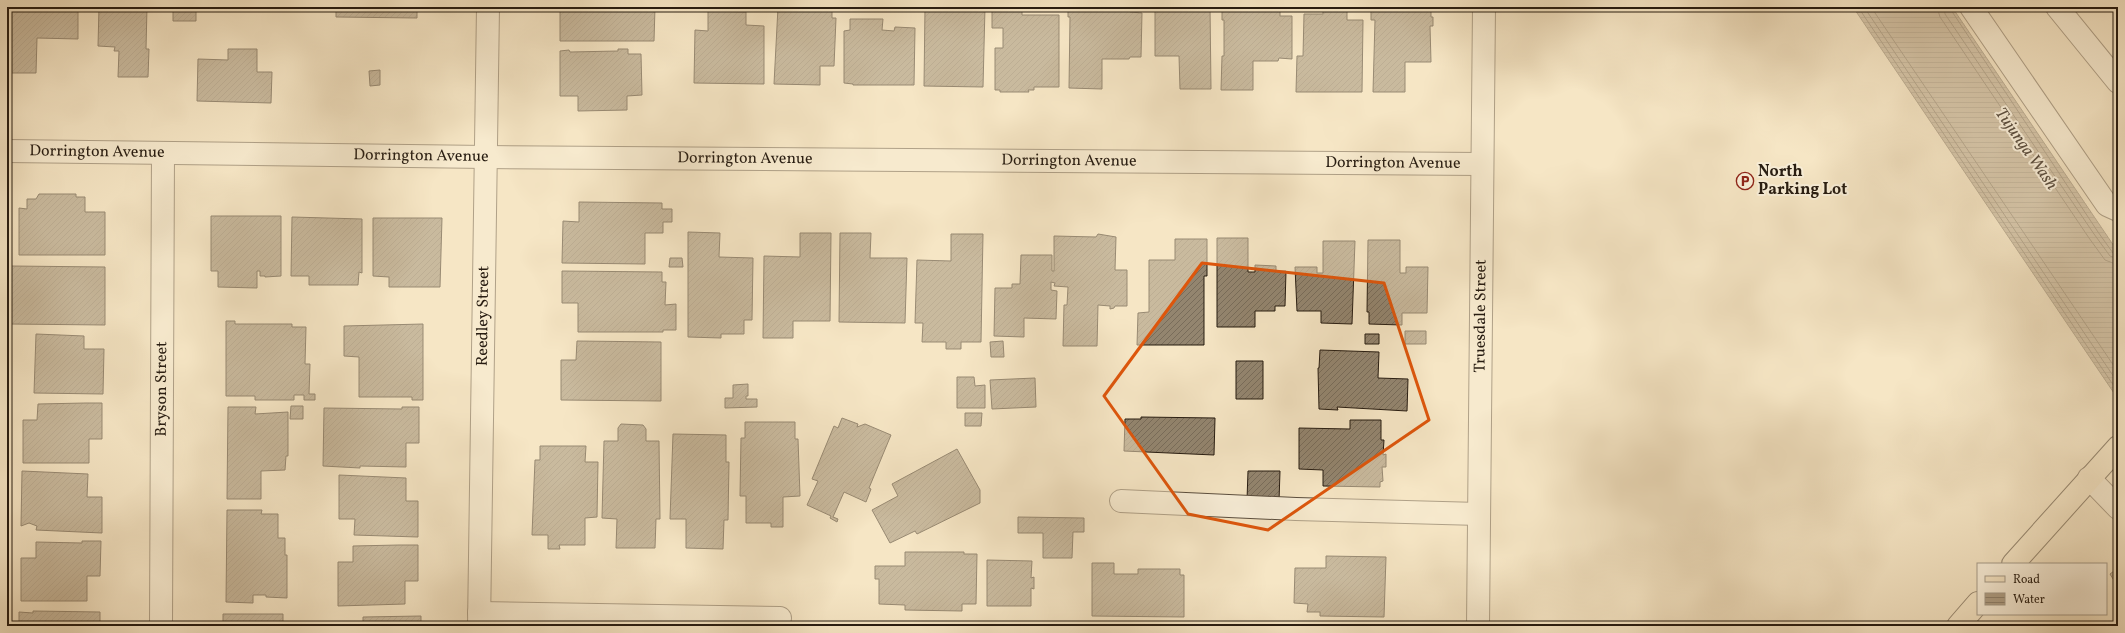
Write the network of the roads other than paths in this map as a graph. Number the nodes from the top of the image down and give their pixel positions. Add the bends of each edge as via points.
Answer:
1 (488, 7) edge
2 (1484, 7) edge
3 (1972, 7) edge
4 (2057, 7) edge
5 (2117, 77) edge
6 (7, 151) edge
7 (163, 153) junction
8 (486, 158) junction
9 (1482, 164) junction
10 (2114, 212) edge
11 (2112, 454) edge
12 (2089, 478) junction
13 (1121, 501) dead end
14 (2118, 508) edge
15 (1479, 514) junction
16 (2014, 563) edge
17 (1977, 604) edge
18 (780, 618) dead end
19 (479, 620) edge
20 (161, 626) edge
21 (1478, 626) edge
22 (1958, 626) edge

1 - 8 street, Reedley Street
2 - 9 street, Truesdale Street
3 - 10 street
4 - 5 street
6 - 7 street, Dorrington Avenue
7 - 8 street, Dorrington Avenue
7 - 20 street, Bryson Street
8 - 9 street, Dorrington Avenue
8 - 19 street, Reedley Street
9 - 15 street, Truesdale Street
11 - 12 main road
12 - 14 street
12 - 16 main road
13 - 15 street
15 - 21 street, Truesdale Street
17 - 22 main road
18 - 19 street

